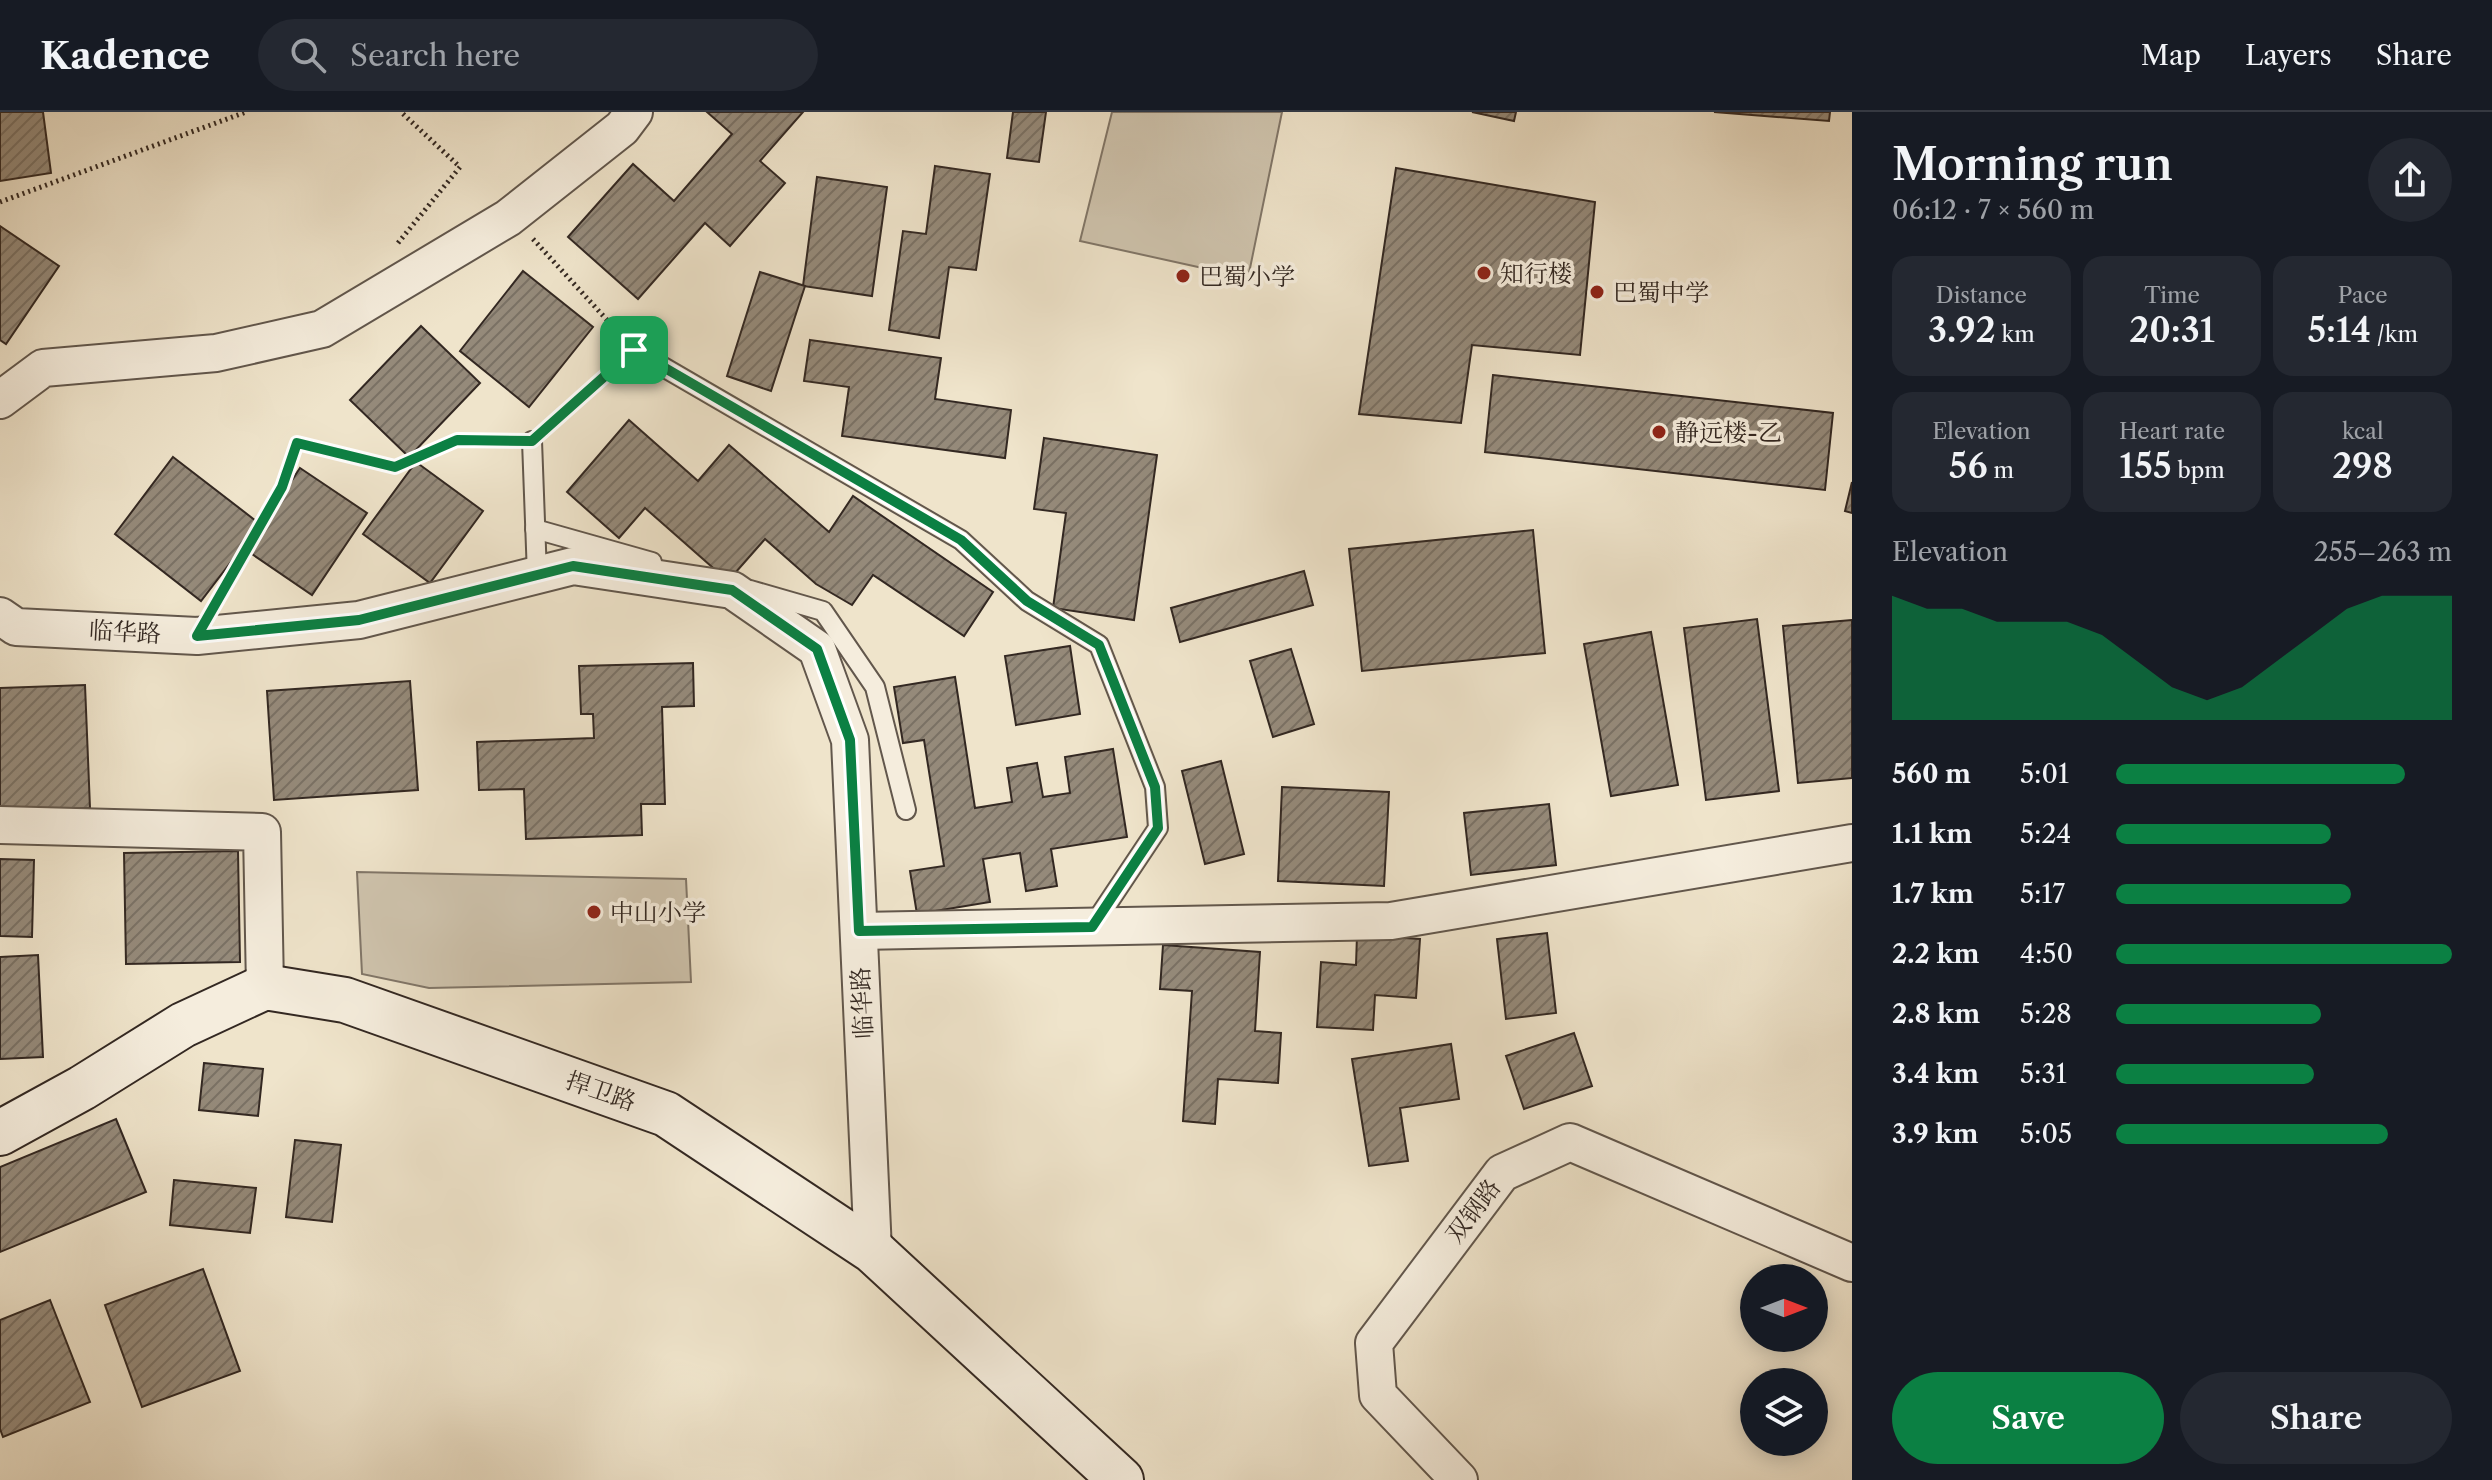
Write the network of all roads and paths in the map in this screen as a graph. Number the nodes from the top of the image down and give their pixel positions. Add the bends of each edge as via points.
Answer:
1 (246, 112) edge
2 (401, 112) edge
3 (634, 112) edge
4 (0, 202) edge
5 (511, 216) junction
6 (396, 285) junction
7 (634, 350) junction
8 (0, 400) edge
9 (532, 441) junction
10 (535, 529) junction
11 (537, 575) junction
12 (0, 616) edge
13 (197, 636) junction
14 (906, 810) dead end
15 (0, 825) edge
16 (1852, 843) edge
17 (1092, 927) junction
18 (859, 931) junction
19 (265, 987) junction
20 (0, 1133) edge
21 (873, 1251) junction
22 (1852, 1263) edge
23 (1121, 1480) edge
24 (1459, 1480) edge

1 - 4 path
2 - 6 path via 460,167 391,253
3 - 5 street via 622,128
5 - 6 street
5 - 7 path
6 - 8 street via 322,329 216,353 43,368
7 - 9 path
7 - 17 lane via 961,540 1027,601 1099,645 1155,787 1158,828
9 - 10 lane
9 - 13 path via 457,440 395,467 297,443 282,487
10 - 11 lane
10 - 14 lane via 823,611 875,687
11 - 13 street, 临华路 via 359,620
11 - 18 street, 临华路 via 573,566 732,590 817,649 850,740
12 - 13 street, 临华路 via 16,627
15 - 19 street via 262,832
16 - 17 street via 1391,921
17 - 18 street
18 - 21 street, 临华路
19 - 20 street via 183,1025
19 - 21 street, 捍卫路 via 345,1000 666,1114
21 - 23 street, 捍卫路
22 - 24 street, 双钢路 via 1570,1142 1502,1173 1374,1343 1378,1395

